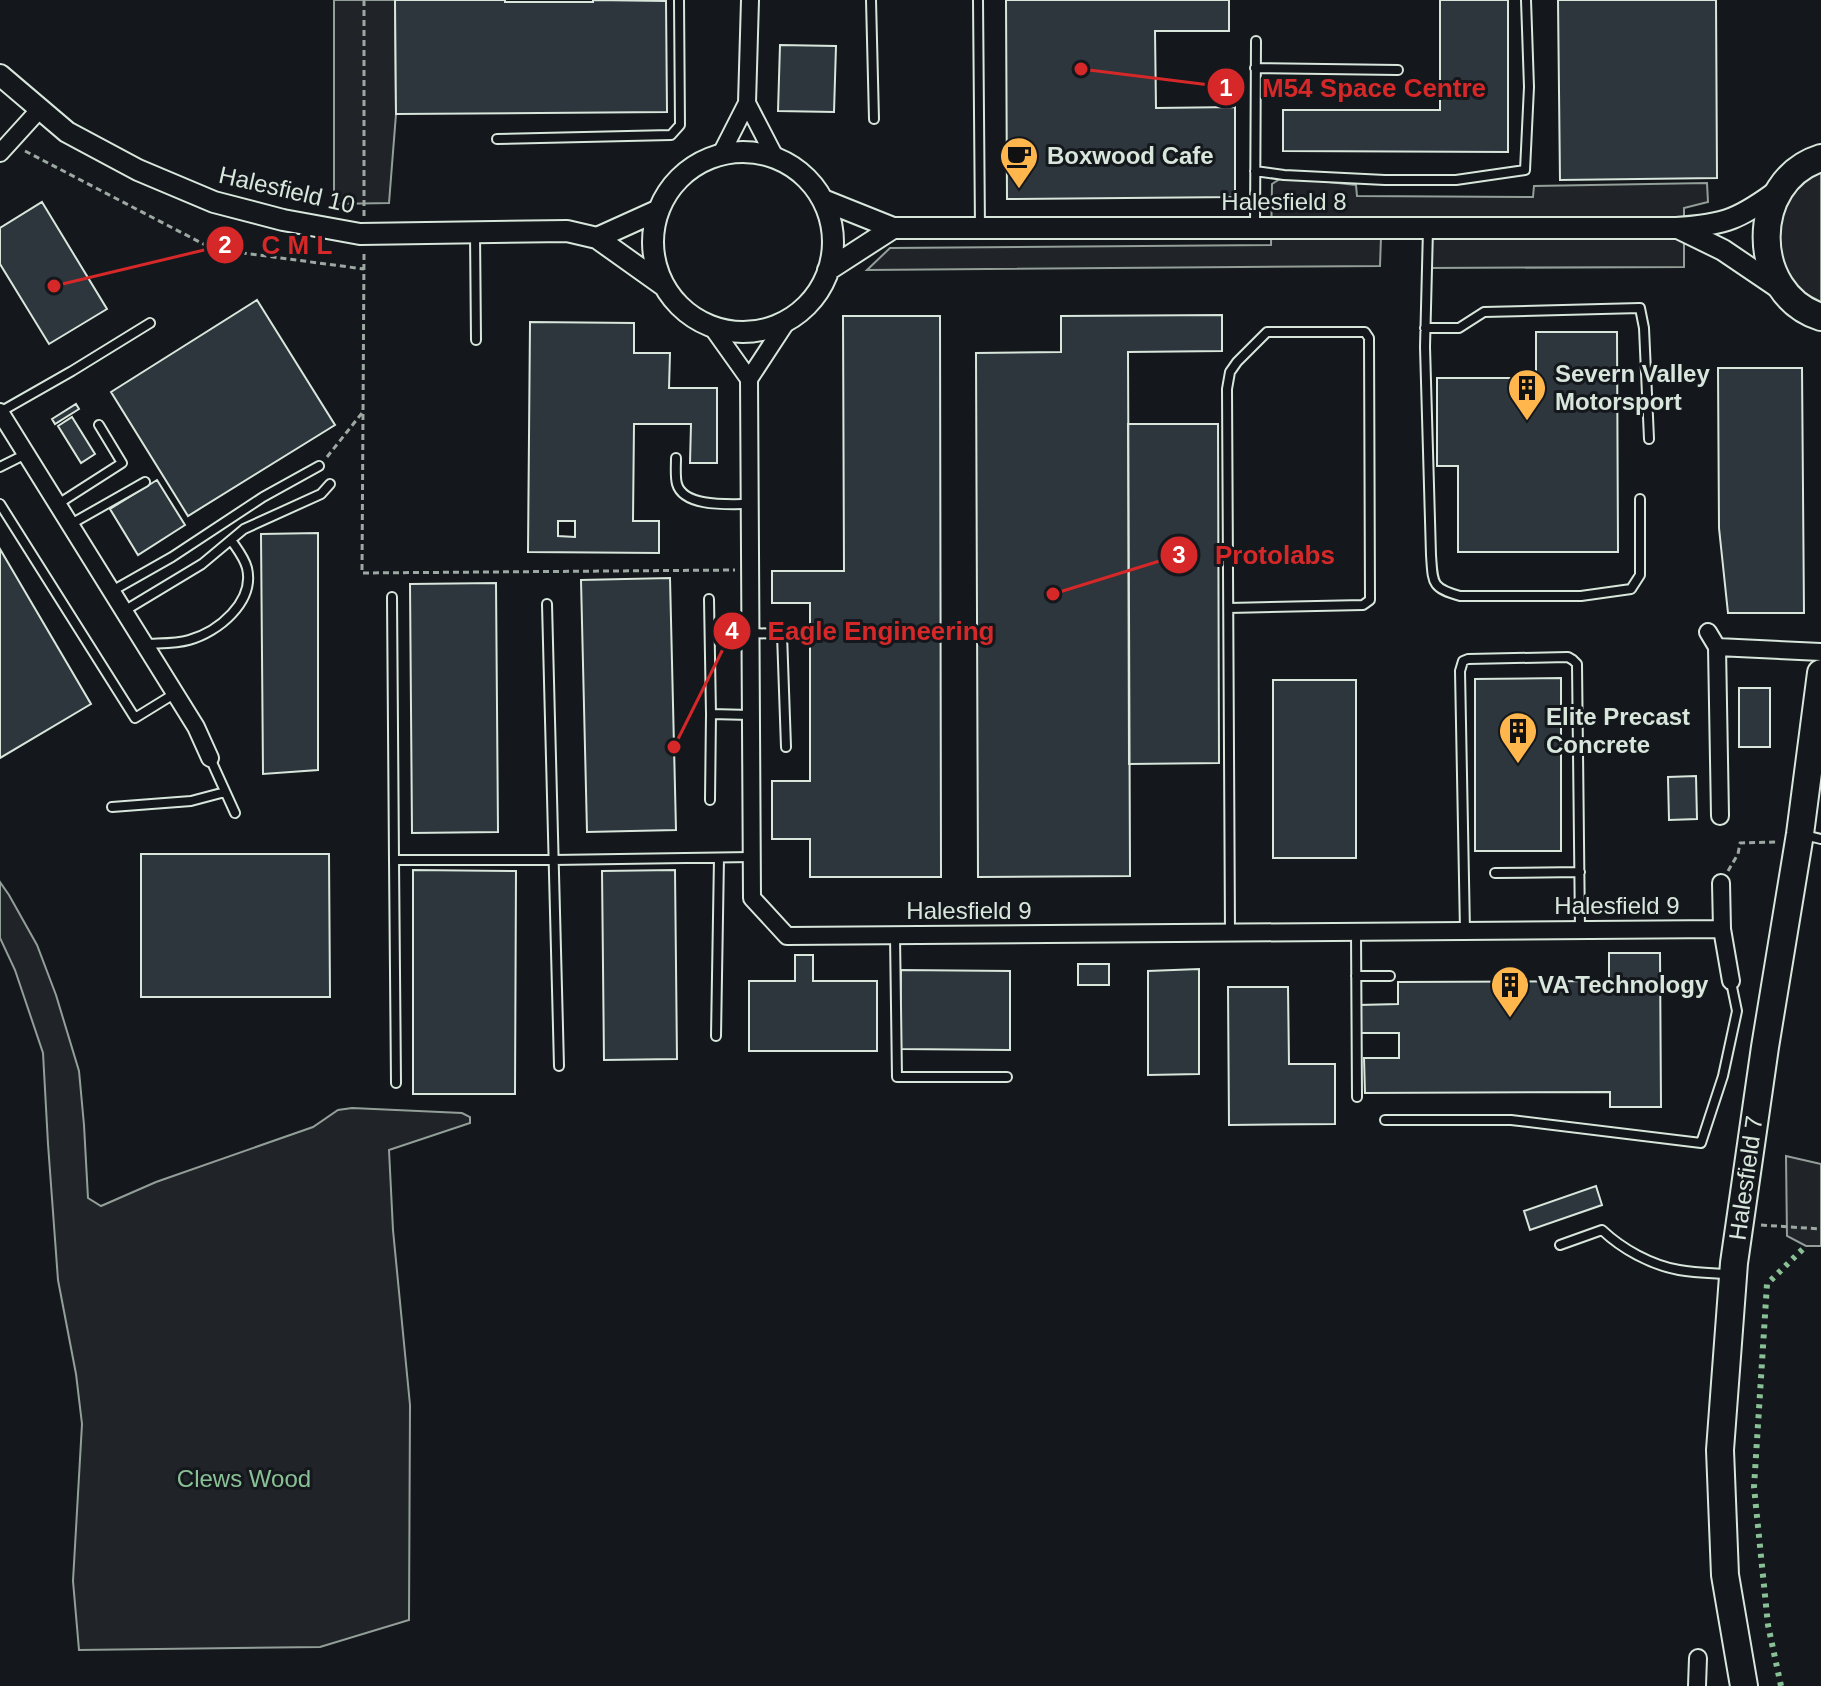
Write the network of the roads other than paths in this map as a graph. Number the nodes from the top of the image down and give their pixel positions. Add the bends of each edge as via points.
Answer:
1 (679, 0) edge
2 (750, 0) edge
3 (871, 0) edge
4 (978, 0) edge
5 (1526, 0) edge
6 (1256, 41) dead end
7 (1255, 68) junction
8 (1398, 70) dead end
9 (0, 75) edge
10 (747, 103) junction
11 (40, 109) junction
12 (874, 119) dead end
13 (497, 139) dead end
14 (1821, 143) edge
15 (5, 148) edge
16 (721, 154) junction
17 (775, 157) junction
18 (1821, 158) edge
19 (1255, 171) junction
20 (1788, 181) junction
21 (823, 200) junction
22 (659, 210) junction
23 (893, 228) junction
24 (980, 228) junction
25 (1255, 228) junction
26 (1428, 228) junction
27 (1676, 228) junction
28 (475, 233) junction
29 (597, 238) junction
30 (828, 270) junction
31 (663, 285) junction
32 (1785, 292) junction
33 (1819, 318) edge
34 (150, 323) dead end
35 (785, 324) junction
36 (712, 327) junction
37 (1425, 328) junction
38 (476, 340) dead end
39 (749, 379) junction
40 (0, 412) edge
41 (99, 425) dead end
42 (1649, 439) dead end
43 (26, 454) junction
44 (676, 458) dead end
45 (319, 466) road end
46 (0, 467) edge
47 (145, 482) dead end
48 (330, 484) dead end
49 (1640, 499) dead end
50 (0, 504) edge
51 (57, 504) junction
52 (750, 504) junction
53 (70, 525) junction
54 (231, 540) junction
55 (112, 592) junction
56 (392, 597) dead end
57 (709, 599) dead end
58 (547, 604) dead end
59 (1229, 608) junction
60 (124, 611) junction
61 (750, 633) junction
62 (145, 644) junction
63 (1821, 652) edge
64 (1821, 673) edge
65 (175, 693) junction
66 (711, 714) junction
67 (751, 715) junction
68 (786, 747) dead end
69 (210, 758) joint
70 (225, 792) junction
71 (710, 800) dead end
72 (112, 807) dead end
73 (235, 813) dead end
74 (1720, 816) dead end
75 (1810, 837) edge
76 (752, 857) junction
77 (719, 858) junction
78 (394, 860) junction
79 (554, 860) junction
80 (1580, 872) junction
81 (1495, 873) dead end
82 (1721, 883) road end
83 (1722, 929) junction
84 (1580, 930) junction
85 (1465, 931) junction
86 (1356, 932) junction
87 (1230, 933) junction
88 (895, 935) junction
89 (1356, 976) junction
90 (1390, 976) dead end
91 (1731, 981) joint
92 (716, 1036) dead end
93 (559, 1066) dead end
94 (1007, 1077) dead end
95 (396, 1083) dead end
96 (1357, 1097) dead end
97 (1385, 1120) dead end
98 (1560, 1245) dead end
99 (1733, 1275) junction
100 (1698, 1658) dead end
101 (1697, 1686) edge
102 (1744, 1686) edge

1 - 13 lane via 680,125 671,135
2 - 10 street
3 - 12 lane
4 - 24 lane
5 - 19 lane via 1525,170 1456,180
6 - 7 lane
7 - 8 lane
7 - 19 lane
9 - 11 street, Halesfield 10
10 - 16 street
10 - 17 street
11 - 15 street
11 - 28 street, Halesfield 10 via 67,132 138,170 214,202 360,234
14 - 20 main road
16 - 17 street
16 - 22 street via 689,169
17 - 21 street via 798,170
18 - 20 main road
19 - 25 lane
20 - 27 street, Halesfield 8 via 1740,216
20 - 32 main road via 1768,214 1765,241 1771,268
21 - 23 street, Halesfield 8
21 - 30 street via 833,241
22 - 29 street
22 - 31 street via 653,235
23 - 24 street, Halesfield 8
23 - 30 street
24 - 25 street, Halesfield 8
25 - 26 street, Halesfield 8
26 - 27 street, Halesfield 8
26 - 37 lane
27 - 32 street, Halesfield 8 via 1723,250
28 - 29 street, Halesfield 10 via 567,231
28 - 38 lane
29 - 31 street, Halesfield 10
30 - 35 street via 804,309
31 - 36 street via 681,308
32 - 33 main road
34 - 40 lane
35 - 36 street via 745,332
35 - 39 street
36 - 39 street
37 - 42 lane via 1459,328 1484,312 1640,308
37 - 49 lane via 1431,555 1433,580 1441,591 1460,596 1581,596 1631,589 1640,575
39 - 52 street, Halesfield 9
40 - 43 street
41 - 51 lane via 122,463
43 - 46 lane
43 - 51 street
44 - 52 lane via 677,484 683,493 702,503
45 - 55 lane
47 - 53 lane
48 - 54 lane via 321,494
50 - 65 lane via 135,718
51 - 53 street
52 - 61 street, Halesfield 9
53 - 55 street
54 - 60 lane
54 - 62 lane via 247,569 246,594 238,606 207,634 184,642
55 - 60 street
56 - 78 lane
57 - 66 lane
58 - 79 lane
59 - 59 lane via 1230,372 1267,332 1365,332 1370,600 1363,605
59 - 87 lane
60 - 62 street
61 - 67 street, Halesfield 9
61 - 68 lane via 782,634
62 - 65 street
63 - 74 street via 1712,639
64 - 75 main road, Halesfield 7
65 - 69 street
66 - 67 lane
66 - 71 lane
67 - 76 street, Halesfield 9
69 - 70 lane
70 - 72 lane via 191,801
70 - 73 lane
75 - 99 main road, Halesfield 7 via 1765,1047
76 - 77 lane
76 - 88 street, Halesfield 9 via 752,898 787,936
77 - 79 lane
77 - 92 lane
78 - 79 lane
78 - 95 lane
79 - 93 lane
80 - 81 lane
80 - 84 lane
80 - 85 lane via 1577,664 1568,657 1463,661
82 - 83 street
83 - 84 street, Halesfield 9
83 - 91 street
84 - 85 street, Halesfield 9
85 - 86 street, Halesfield 9
86 - 87 street, Halesfield 9
86 - 89 lane
87 - 88 street, Halesfield 9
88 - 94 lane via 897,1077
89 - 90 lane
89 - 96 lane
91 - 97 lane via 1737,1011 1701,1143 1511,1120
98 - 99 lane via 1602,1230 1654,1262
99 - 102 main road, Halesfield 7 via 1720,1450 1725,1575
100 - 101 street

